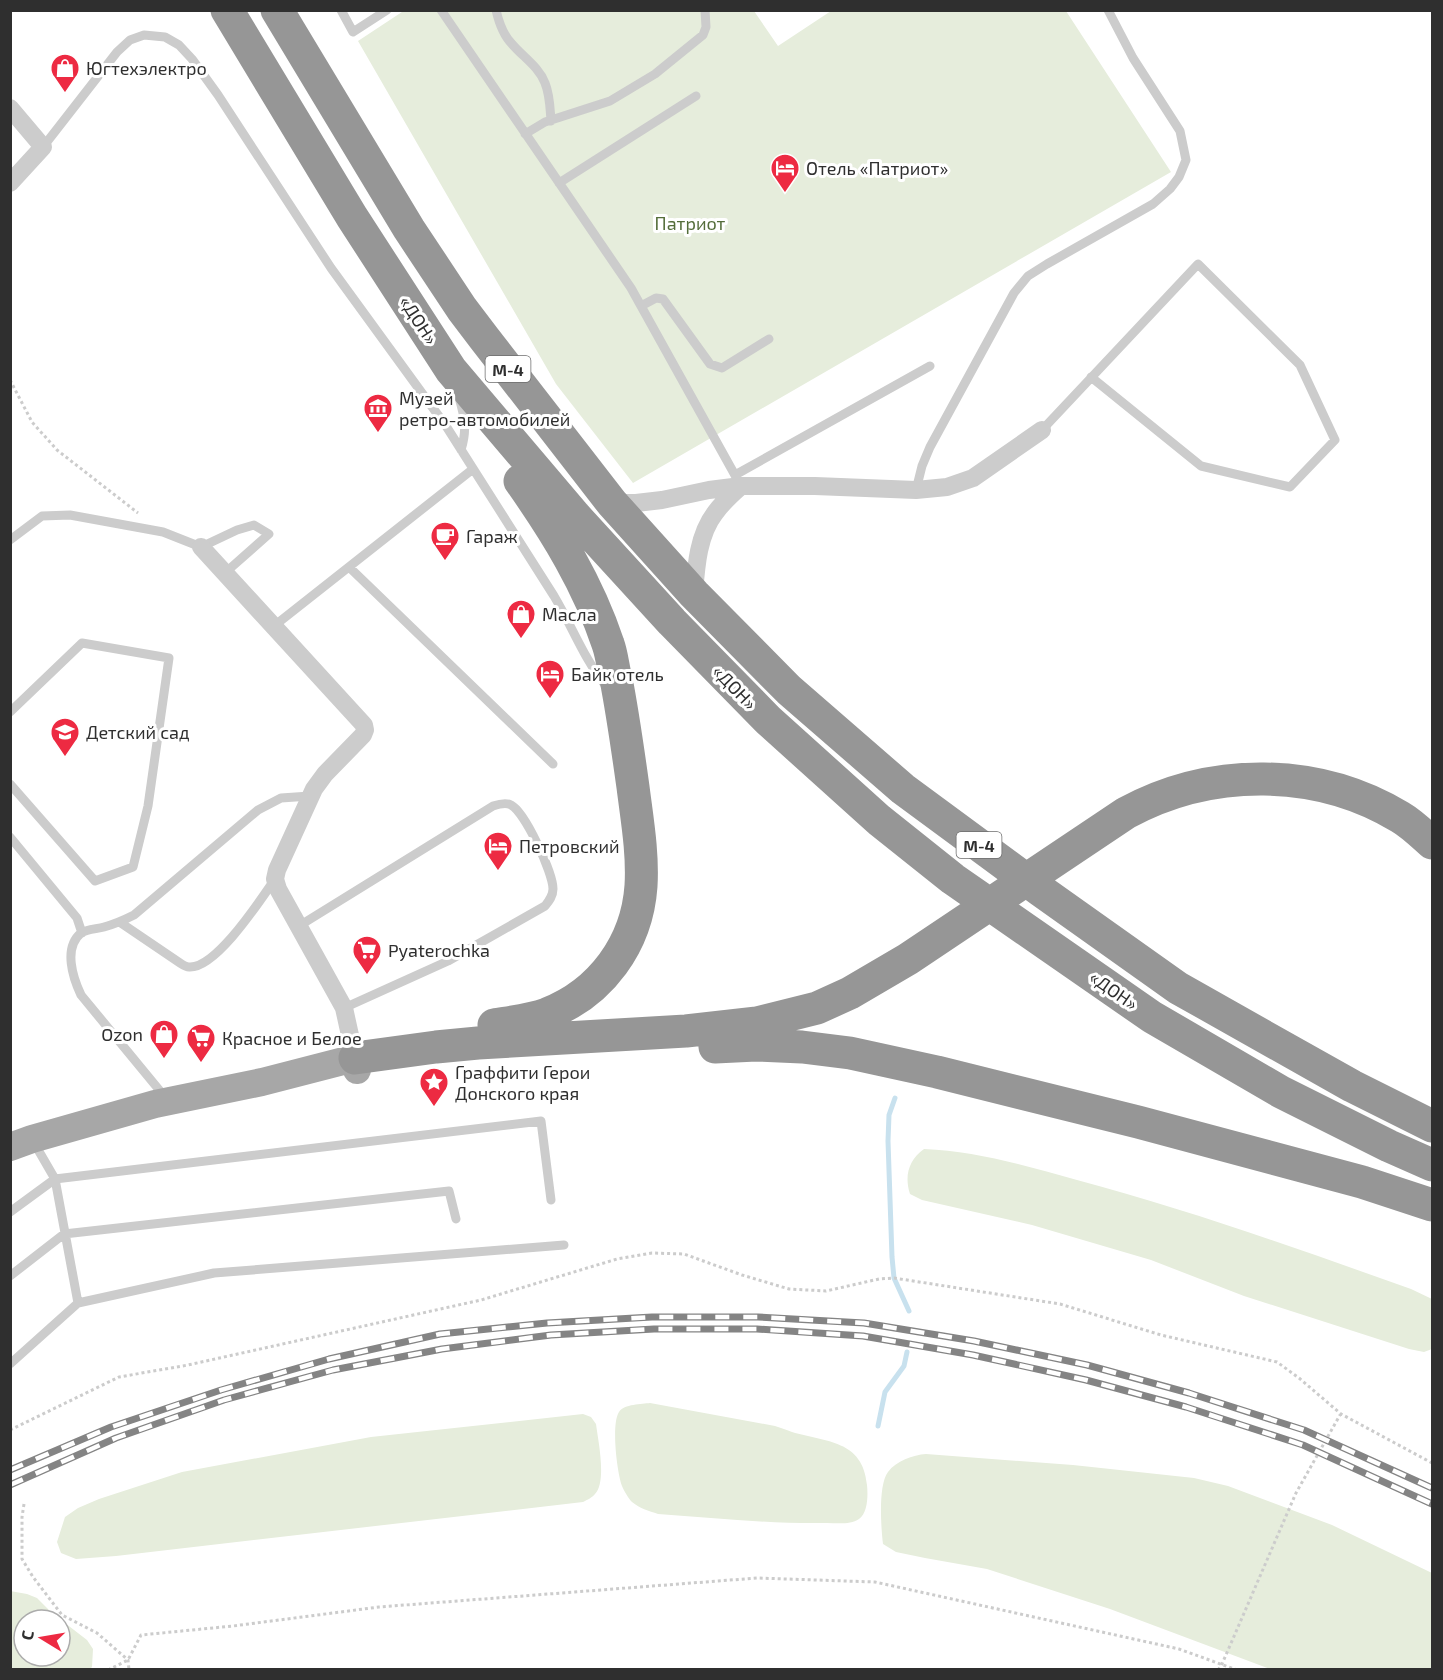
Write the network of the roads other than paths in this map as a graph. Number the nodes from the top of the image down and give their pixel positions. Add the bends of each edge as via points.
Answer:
1 (227, 10) edge
2 (278, 10) edge
3 (341, 10) edge
4 (387, 10) edge
5 (441, 10) edge
6 (496, 10) edge
7 (705, 10) edge
8 (1108, 10) edge
9 (696, 96) dead end
10 (10, 108) edge
11 (551, 120) junction
12 (525, 134) junction
13 (43, 147) junction
14 (10, 183) edge
15 (559, 183) junction
16 (641, 306) junction
17 (769, 339) dead end
18 (930, 366) dead end
19 (451, 370) junction
20 (1091, 377) junction
21 (1042, 430) joint
22 (461, 450) junction
23 (473, 469) junction
24 (738, 481) junction
25 (916, 490) junction
26 (612, 503) junction
27 (10, 540) edge
28 (201, 547) junction
29 (349, 567) junction
30 (694, 594) junction
31 (274, 626) junction
32 (621, 704) junction
33 (10, 712) edge
34 (553, 765) dead end
35 (10, 784) edge
36 (310, 796) junction
37 (10, 837) edge
38 (1432, 843) edge
39 (1077, 852) junction
40 (1432, 861) edge
41 (275, 879) junction
42 (121, 922) junction
43 (299, 926) junction
44 (82, 933) junction
45 (911, 963) junction
46 (344, 1008) junction
47 (569, 1049) junction
48 (356, 1064) junction
49 (1352, 1086) junction
50 (168, 1102) junction
51 (1432, 1111) edge
52 (1432, 1126) edge
53 (21, 1143) edge
54 (1432, 1165) edge
55 (55, 1179) junction
56 (551, 1200) dead end
57 (1432, 1205) edge
58 (10, 1212) edge
59 (456, 1220) dead end
60 (64, 1234) junction
61 (564, 1245) dead end
62 (10, 1276) edge
63 (78, 1303) junction
64 (10, 1364) edge

1 - 19 highway, «ДОН» / М-4 via 352,217
2 - 26 highway, «ДОН» / М-4 via 409,229 462,309
3 - 4 lane via 353,32
5 - 12 lane
6 - 11 lane via 502,31 545,82
7 - 11 lane via 703,35 655,74 610,101
8 - 25 lane via 1133,58 1180,131 1186,160 1183,169 1170,189 1153,204 1028,276 1014,293 930,447
9 - 15 lane
10 - 13 street
11 - 12 lane
12 - 15 lane
13 - 14 street
13 - 22 lane via 130,40 144,35 179,45 218,95 331,268
15 - 16 lane
16 - 17 lane via 656,298 663,299 710,364 722,368
16 - 24 lane
18 - 24 lane
19 - 22 lane via 465,417
19 - 32 highway via 554,530 591,599 609,646
19 - 54 highway, «ДОН» / М-4 via 575,516 672,622 768,720 879,820 953,879 1152,1017 1281,1092
20 - 20 lane via 1198,264 1300,365 1335,440 1290,487 1201,466
20 - 21 lane
21 - 25 street via 973,478 947,487
22 - 23 lane
23 - 29 lane
23 - 32 lane via 554,596 597,676
24 - 25 street
24 - 26 street via 662,500
24 - 30 street via 708,525
26 - 30 highway, «ДОН» / М-4
27 - 28 lane via 42,516 70,514 163,532
28 - 28 lane via 254,525 269,534 226,572
28 - 31 street
29 - 31 lane
29 - 34 lane
30 - 49 highway, «ДОН» / М-4 via 789,690 903,789 1178,988
31 - 36 street via 364,725 360,740 325,774
32 - 48 highway via 640,847 641,883 640,900 620,956 592,987 548,1014 393,1045
33 - 35 lane via 82,643 169,658 148,806 133,867 95,881
36 - 41 street
36 - 42 lane via 281,798 258,810
37 - 44 lane via 77,918
38 - 39 highway via 1402,818 1365,799 1299,782 1251,779 1197,785 1147,802 1126,813
39 - 40 highway via 1174,805 1252,791 1327,801 1361,813 1412,843
39 - 45 highway
41 - 42 lane via 234,935 213,956 189,967
41 - 43 street
42 - 44 lane
43 - 46 street
43 - 46 lane via 493,806 510,804 531,830 552,881 553,891 545,906 448,961
44 - 50 lane via 75,942 71,960 81,995
45 - 47 highway via 855,1003 821,1018 758,1032
45 - 48 highway via 817,1008 757,1023 457,1045
46 - 48 street
47 - 48 main road
47 - 57 highway via 632,1051 756,1045 850,1053 1138,1122 1362,1182
48 - 50 main road
49 - 51 highway via 1373,1086
49 - 52 highway, «ДОН» / М-4
50 - 53 main road
53 - 55 lane
55 - 56 lane via 542,1121
55 - 58 lane
55 - 60 lane
59 - 60 lane via 449,1191
60 - 62 lane
60 - 63 lane
61 - 63 lane via 214,1273
63 - 64 lane

